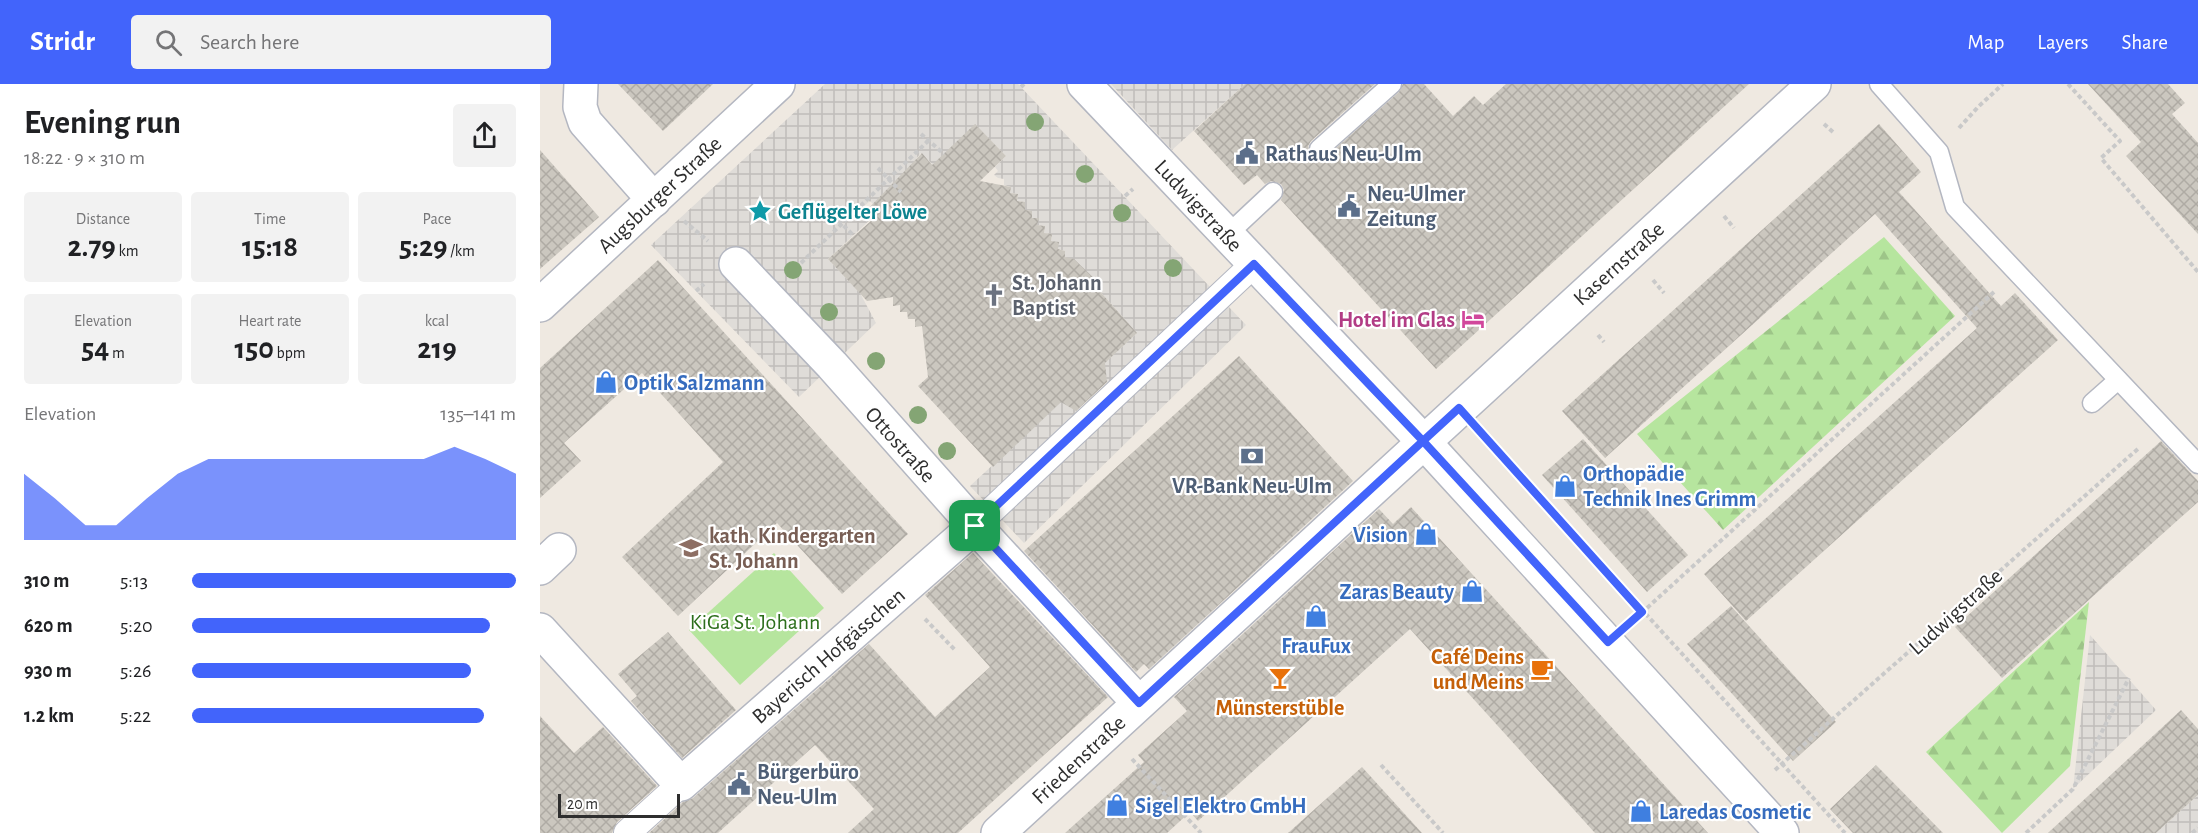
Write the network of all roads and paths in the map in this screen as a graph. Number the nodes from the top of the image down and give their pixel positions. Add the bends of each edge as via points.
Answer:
1 (581, 84) edge
2 (778, 84) edge
3 (1084, 84) edge
4 (1392, 84) edge
5 (1814, 84) edge
6 (1879, 84) edge
7 (2003, 84) edge
8 (2068, 84) edge
9 (921, 134) dead end
10 (928, 141) junction
11 (1319, 149) dead end
12 (1939, 152) junction
13 (944, 154) dead end
14 (878, 168) dead end
15 (889, 180) junction
16 (901, 192) dead end
17 (1273, 192) dead end
18 (656, 197) junction
19 (833, 215) dead end
20 (842, 224) junction
21 (1227, 235) junction
22 (854, 236) dead end
23 (801, 263) dead end
24 (736, 264) joint
25 (1254, 264) junction
26 (2016, 272) junction
27 (2198, 272) edge
28 (540, 305) edge
29 (2118, 380) junction
30 (2092, 403) dead end
31 (1459, 408) junction
32 (2163, 427) junction
33 (1423, 441) junction
34 (2198, 464) edge
35 (975, 526) junction
36 (1642, 612) junction
37 (540, 630) edge
38 (1608, 642) junction
39 (2128, 678) dead end
40 (1139, 703) junction
41 (1107, 732) junction
42 (1381, 765) dead end
43 (1781, 765) junction
44 (681, 784) junction
45 (1747, 795) junction
46 (2198, 828) edge
47 (627, 833) edge
48 (998, 833) edge
49 (1201, 833) edge
50 (1443, 833) edge
51 (1782, 833) edge
52 (1845, 833) edge
53 (2026, 833) edge
54 (2192, 833) edge

1 - 18 street via 580,107 585,122
2 - 18 street, Augsburger Straße
3 - 21 street, Ludwigstraße
4 - 11 lane
5 - 31 street, Kasernstraße
6 - 12 lane
7 - 12 path
8 - 27 path via 2120,141 2101,158
9 - 10 path
10 - 13 path
10 - 15 path
12 - 26 lane via 1955,207
14 - 15 path
15 - 16 path
15 - 20 path
17 - 21 lane
18 - 24 path
18 - 28 street, Augsburger Straße
19 - 20 path
20 - 22 path
20 - 23 path
21 - 25 street, Ludwigstraße
24 - 35 street, Ottostraße
25 - 33 street, Ludwigstraße
25 - 35 street
26 - 29 lane
26 - 36 path
29 - 30 lane
29 - 32 lane
31 - 33 street, Kasernstraße
31 - 36 path
32 - 34 lane
32 - 43 path, Ludwigstraße
33 - 38 street, Ludwigstraße
33 - 40 street, Friedenstraße
35 - 40 street, Ottostraße
35 - 44 street, Bayerisch Hofgässchen
36 - 38 path
36 - 43 path
37 - 44 street
38 - 45 street, Ludwigstraße
39 - 53 path via 2073,789
40 - 41 street, Friedenstraße
41 - 48 street, Friedenstraße
41 - 49 path
42 - 50 path
43 - 45 path, Ludwigstraße
43 - 52 path
44 - 47 street, Bayerisch Hofgässchen
45 - 51 street, Ludwigstraße
46 - 54 path

